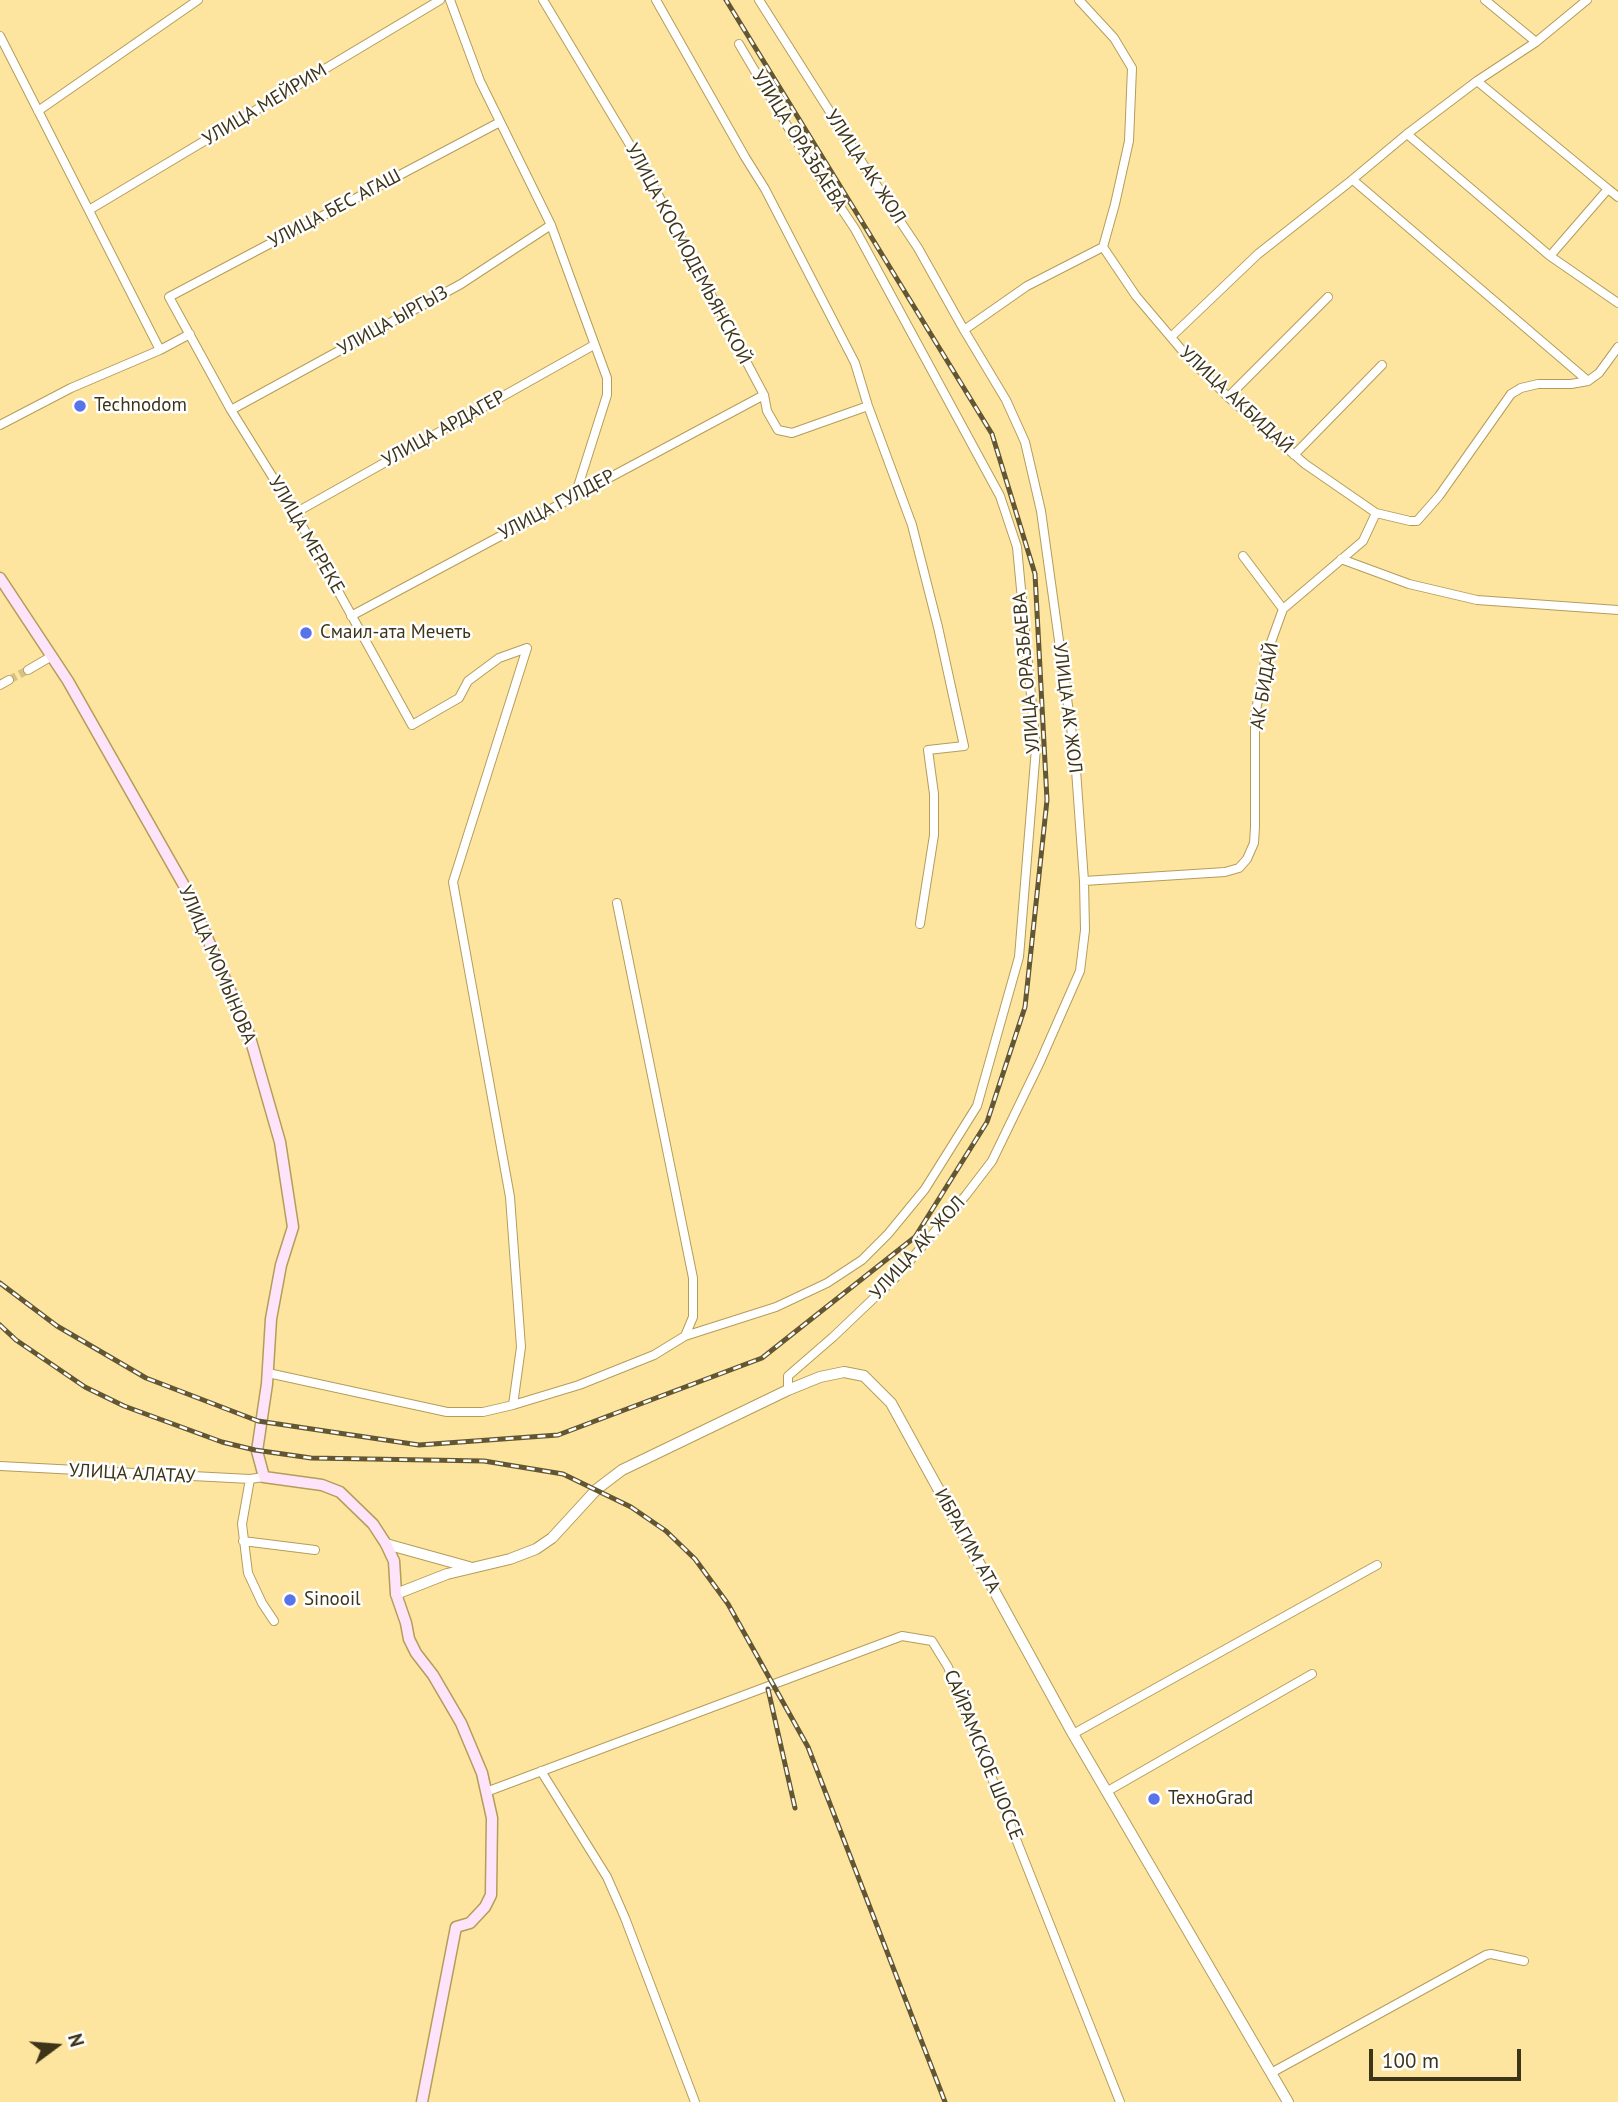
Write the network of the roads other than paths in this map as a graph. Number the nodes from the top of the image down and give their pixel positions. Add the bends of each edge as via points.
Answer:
1 (198, 0) edge
2 (440, 0) edge
3 (543, 0) edge
4 (656, 0) edge
5 (759, 0) edge
6 (1079, 0) edge
7 (1485, 0) edge
8 (1587, 0) edge
9 (454, 1) edge
10 (0, 36) edge
11 (1536, 42) junction
12 (739, 44) dead end
13 (1477, 81) junction
14 (38, 111) junction
15 (500, 122) junction
16 (1407, 134) junction
17 (1353, 180) junction
18 (1608, 188) junction
19 (1618, 197) edge
20 (89, 210) junction
21 (551, 225) junction
22 (1103, 247) junction
23 (1550, 256) junction
24 (169, 297) joint
25 (1328, 297) dead end
26 (1618, 303) edge
27 (964, 330) junction
28 (190, 334) junction
29 (1171, 337) junction
30 (594, 345) junction
31 (1618, 347) edge
32 (160, 350) junction
33 (1382, 365) dead end
34 (1588, 381) junction
35 (764, 395) junction
36 (1228, 397) junction
37 (868, 406) junction
38 (231, 410) junction
39 (0, 425) edge
40 (1294, 455) junction
41 (575, 496) junction
42 (295, 513) junction
43 (1376, 513) junction
44 (1243, 556) dead end
45 (1342, 559) junction
46 (0, 578) edge
47 (1283, 609) junction
48 (1618, 610) edge
49 (351, 615) junction
50 (52, 656) junction
51 (28, 670) tunnel mouth
52 (9, 680) tunnel mouth
53 (0, 685) edge
54 (1084, 881) junction
55 (617, 903) dead end
56 (920, 925) dead end
57 (685, 1336) junction
58 (268, 1373) junction
59 (788, 1391) junction
60 (513, 1405) junction
61 (0, 1466) edge
62 (264, 1477) junction
63 (250, 1479) junction
64 (243, 1541) junction
65 (386, 1544) junction
66 (315, 1550) dead end
67 (1377, 1565) dead end
68 (470, 1567) junction
69 (396, 1594) junction
70 (274, 1621) dead end
71 (1312, 1674) dead end
72 (1073, 1734) junction
73 (541, 1771) junction
74 (486, 1792) junction
75 (1106, 1792) junction
76 (1524, 1961) dead end
77 (1271, 2073) junction
78 (422, 2102) edge
79 (695, 2102) edge
80 (1121, 2102) edge
81 (1288, 2102) edge

1 - 14 street
2 - 20 street, УЛИЦА МЕЙРИМ
3 - 35 street, УЛИЦА КОСМОДЕМЬЯНСКОЙ via 646,170
4 - 37 street via 765,189 855,363
5 - 27 street, УЛИЦА АК ЖОЛ via 918,248
6 - 22 street via 1114,38 1132,68 1129,141
7 - 11 street
8 - 11 street
9 - 15 street via 480,81
10 - 14 street
11 - 13 street
12 - 57 street, УЛИЦА ОРАЗБАЕВА via 855,229 1000,496 1017,547 1036,748 1019,957 977,1106 925,1189 862,1260 776,1307
13 - 16 street
13 - 18 street
14 - 20 street
15 - 21 street
15 - 24 street, УЛИЦА БЕС АГАШ
16 - 17 street
16 - 23 street
17 - 29 street via 1258,254
17 - 34 street
18 - 19 street
18 - 23 street
20 - 32 street
21 - 30 street
21 - 38 street, УЛИЦА ЫРГЫЗ via 461,284
22 - 27 street via 1027,286
22 - 29 street, УЛИЦА АКБИДАЙ
23 - 26 street
24 - 28 street, УЛИЦА МЕРЕКЕ
25 - 36 street
27 - 54 street, УЛИЦА АК ЖОЛ via 1025,442 1041,511 1075,756
28 - 32 street
28 - 38 street, УЛИЦА МЕРЕКЕ
29 - 36 street, УЛИЦА АКБИДАЙ
30 - 41 street via 607,378 607,396
30 - 42 street, УЛИЦА АРДАГЕР
31 - 34 street
32 - 39 street
33 - 40 street
34 - 43 street via 1538,384 1511,394 1422,517 1410,521
35 - 37 street, УЛИЦА КОСМОДЕМЬЯНСКОЙ via 778,430 792,433
35 - 41 street, УЛИЦА ГУЛДЕР
36 - 40 street, УЛИЦА АКБИДАЙ
37 - 56 street via 912,525 964,746 928,750 934,835
38 - 42 street, УЛИЦА МЕРЕКЕ
40 - 43 street, УЛИЦА АКБИДАЙ
41 - 49 street, УЛИЦА ГУЛДЕР
42 - 49 street, УЛИЦА МЕРЕКЕ
43 - 45 street, АК БИДАЙ via 1363,541
44 - 47 street
45 - 47 street, АК БИДАЙ
45 - 48 street via 1409,584 1477,600
46 - 50 main road, УЛИЦА МОМЫНОВА
47 - 54 street, АК БИДАЙ via 1266,656 1255,716 1255,827 1247,859 1239,869 1225,872
49 - 60 street, УЛИЦА МЕРЕКЕ via 412,725 459,698 468,681 499,658 527,648 453,882 510,1197 521,1347
50 - 51 street
50 - 58 main road, УЛИЦА МОМЫНОВА via 186,889 249,1034 280,1142 293,1227 271,1319
52 - 53 street
54 - 59 street, УЛИЦА АК ЖОЛ via 1080,971 992,1161 895,1278 788,1376
55 - 57 street via 693,1278 693,1317
57 - 60 street, УЛИЦА ОРАЗБАЕВА via 592,1380
58 - 60 street, УЛИЦА ОРАЗБАЕВА via 447,1412 483,1412
58 - 62 main road, УЛИЦА МОМЫНОВА via 257,1451
59 - 68 street, ИБРАГИМ АТА via 622,1470 536,1549
59 - 72 street, ИБРАГИМ АТА via 844,1372 864,1376 891,1403
61 - 63 street, УЛИЦА АЛАТАУ
62 - 63 street, УЛИЦА АЛАТАУ
62 - 65 main road via 340,1492 373,1524
63 - 64 street
64 - 66 street
64 - 70 street via 248,1573
65 - 68 street
65 - 69 main road via 394,1561
67 - 72 street
68 - 69 street, ИБРАГИМ АТА
69 - 74 main road via 409,1639 461,1723
71 - 75 street
72 - 75 street, ИБРАГИМ АТА
73 - 74 street, САЙРАМСКОЕ ШОССЕ
73 - 79 street via 607,1877
73 - 80 street, САЙРАМСКОЕ ШОССЕ via 902,1636 932,1641 948,1667
74 - 78 main road via 492,1818 491,1895 470,1923 456,1927
75 - 77 street, ИБРАГИМ АТА
76 - 77 street via 1486,1955
77 - 81 street, ИБРАГИМ АТА

